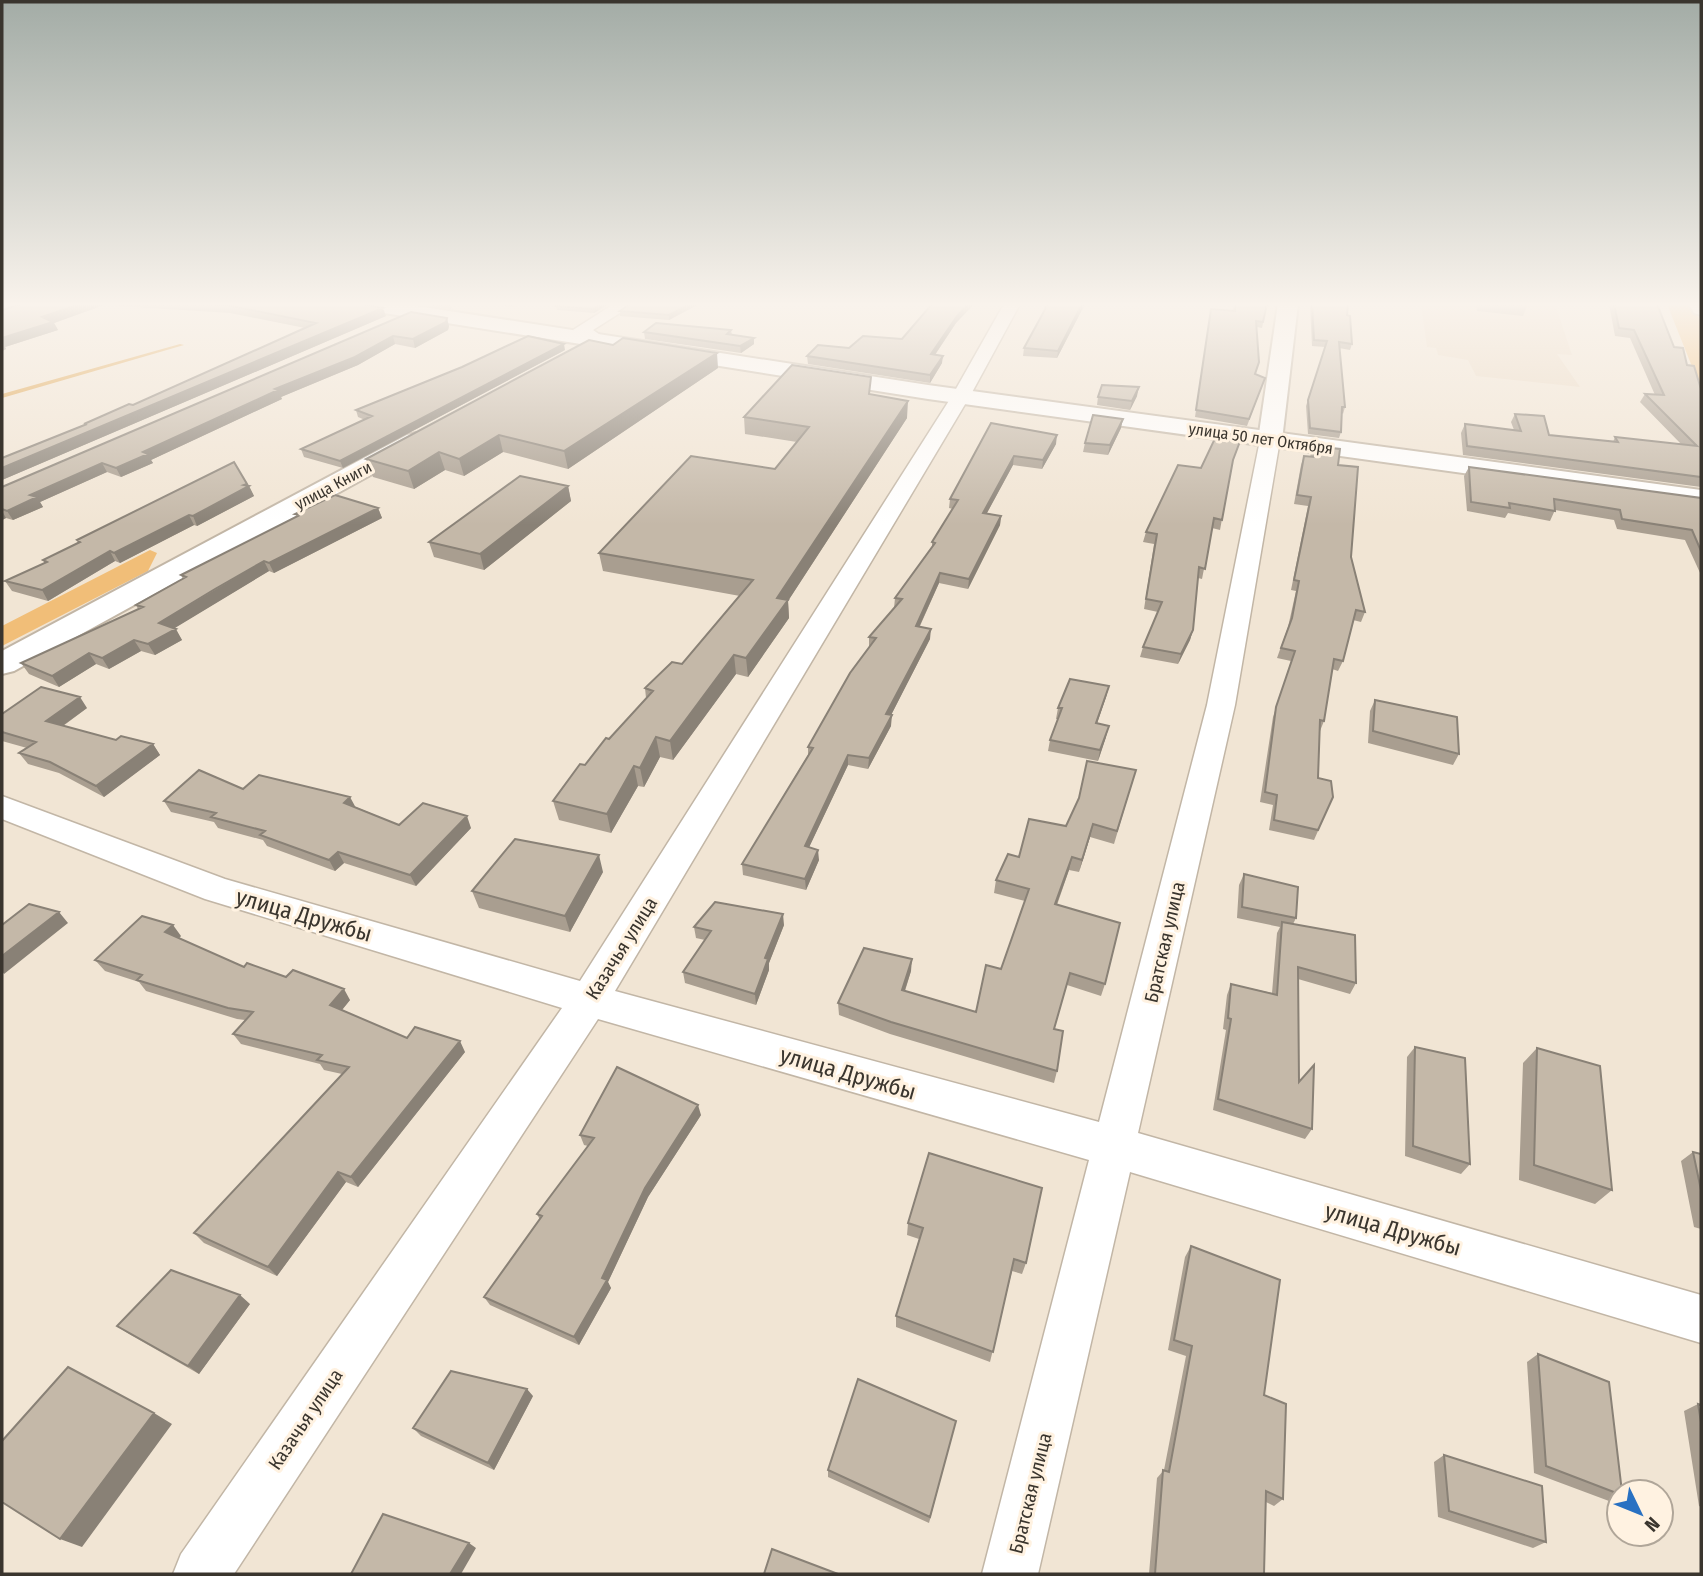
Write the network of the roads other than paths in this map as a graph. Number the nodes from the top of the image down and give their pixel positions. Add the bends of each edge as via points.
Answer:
1 (840, 378) edge
2 (971, 378) edge
3 (1278, 378) edge
4 (961, 396) junction
5 (441, 427) edge
6 (1270, 440) junction
7 (1701, 498) edge
8 (2, 664) edge
9 (2, 807) edge
10 (589, 1000) junction
11 (1116, 1147) junction
12 (1701, 1319) edge
13 (201, 1574) edge
14 (1010, 1574) edge

1 - 4 main road, улица 50 лет Октября
2 - 4 street, Казачья улица
3 - 6 main road, Братская улица
4 - 6 main road, улица 50 лет Октября
4 - 10 street, Казачья улица
5 - 8 main road, улица Книги
6 - 7 main road, улица 50 лет Октября
6 - 11 street, Братская улица via 1221,705
9 - 10 street, улица Дружбы via 217,890
10 - 11 street, улица Дружбы
10 - 13 street, Казачья улица
11 - 12 street, улица Дружбы
11 - 14 street, Братская улица

